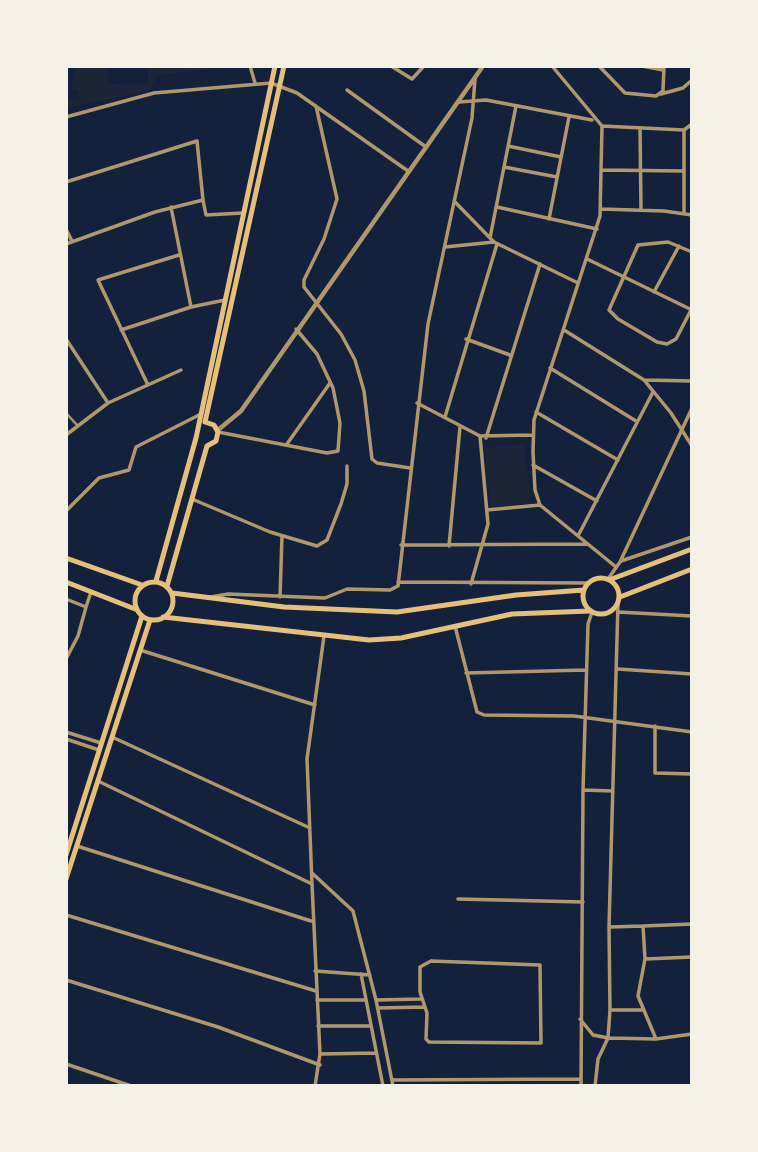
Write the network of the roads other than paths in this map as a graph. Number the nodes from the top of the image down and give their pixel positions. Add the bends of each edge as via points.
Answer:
1 (250, 66) edge
2 (275, 66) edge
3 (284, 66) edge
4 (391, 66) edge
5 (424, 66) edge
6 (484, 66) edge
7 (599, 66) edge
8 (642, 66) edge
9 (552, 67) edge
10 (663, 68) edge
11 (475, 79) junction
12 (691, 80) edge
13 (256, 83) junction
14 (271, 83) junction
15 (280, 84) junction
16 (347, 90) dead end
17 (662, 94) junction
18 (475, 99) junction
19 (459, 102) junction
20 (316, 106) junction
21 (516, 107) junction
22 (66, 112) edge
23 (79, 112) junction
24 (66, 117) edge
25 (569, 117) junction
26 (594, 120) junction
27 (691, 124) edge
28 (602, 126) junction
29 (640, 128) junction
30 (684, 130) junction
31 (508, 146) junction
32 (426, 147) junction
33 (561, 158) junction
34 (504, 167) junction
35 (641, 169) junction
36 (408, 170) junction
37 (601, 170) junction
38 (684, 171) junction
39 (557, 177) junction
40 (66, 182) edge
41 (204, 200) junction
42 (454, 201) junction
43 (171, 207) junction
44 (497, 207) junction
45 (601, 209) junction
46 (641, 209) junction
47 (684, 212) junction
48 (243, 213) junction
49 (691, 215) edge
50 (550, 219) junction
51 (66, 229) edge
52 (597, 229) junction
53 (490, 238) junction
54 (72, 240) junction
55 (496, 243) junction
56 (66, 244) edge
57 (679, 246) junction
58 (445, 247) junction
59 (691, 252) edge
60 (179, 255) junction
61 (587, 259) junction
62 (540, 264) junction
63 (624, 276) junction
64 (578, 283) junction
65 (654, 292) junction
66 (225, 300) junction
67 (315, 303) junction
68 (191, 307) junction
69 (691, 310) edge
70 (296, 329) junction
71 (121, 330) junction
72 (564, 330) junction
73 (66, 339) edge
74 (466, 340) junction
75 (510, 355) junction
76 (550, 368) junction
77 (181, 370) dead end
78 (644, 380) junction
79 (691, 381) edge
80 (330, 382) junction
81 (147, 383) junction
82 (653, 392) junction
83 (108, 403) junction
84 (417, 403) junction
85 (691, 408) edge
86 (536, 412) junction
87 (66, 413) edge
88 (201, 414) junction
89 (445, 417) junction
90 (636, 421) junction
91 (205, 422) junction
92 (77, 425) junction
93 (197, 426) junction
94 (460, 427) junction
95 (682, 430) junction
96 (218, 431) junction
97 (66, 435) edge
98 (532, 435) junction
99 (480, 436) junction
100 (195, 438) junction
101 (486, 438) junction
102 (287, 444) junction
103 (206, 446) junction
104 (691, 446) edge
105 (618, 460) junction
106 (533, 465) junction
107 (347, 466) dead end
108 (411, 468) junction
109 (192, 499) junction
110 (597, 501) junction
111 (540, 505) junction
112 (487, 510) junction
113 (66, 511) edge
114 (579, 534) junction
115 (282, 536) junction
116 (691, 537) edge
117 (590, 544) junction
118 (401, 545) junction
119 (449, 546) junction
120 (483, 546) junction
121 (691, 549) edge
122 (66, 558) edge
123 (620, 562) junction
124 (616, 567) junction
125 (691, 569) edge
126 (608, 580) junction
127 (156, 581) junction
128 (66, 582) edge
129 (398, 582) junction
130 (589, 583) junction
131 (471, 584) junction
132 (142, 585) junction
133 (167, 586) junction
134 (584, 590) junction
135 (92, 591) junction
136 (172, 593) junction
137 (280, 597) junction
138 (210, 598) junction
139 (66, 599) edge
140 (619, 600) junction
141 (86, 607) junction
142 (136, 609) junction
143 (591, 611) junction
144 (618, 612) junction
145 (142, 616) junction
146 (691, 616) edge
147 (163, 617) junction
148 (150, 620) junction
149 (455, 626) junction
150 (324, 636) junction
151 (140, 650) junction
152 (66, 659) edge
153 (618, 669) junction
154 (586, 670) junction
155 (466, 673) junction
156 (691, 674) edge
157 (315, 705) junction
158 (585, 719) junction
159 (616, 721) junction
160 (654, 726) junction
161 (66, 732) edge
162 (691, 732) edge
163 (112, 737) junction
164 (66, 739) edge
165 (101, 743) junction
166 (99, 750) junction
167 (691, 774) edge
168 (98, 781) junction
169 (583, 790) junction
170 (612, 791) junction
171 (311, 829) junction
172 (77, 846) junction
173 (66, 855) edge
174 (312, 873) junction
175 (66, 879) edge
176 (312, 884) junction
177 (458, 899) dead end
178 (583, 902) junction
179 (66, 915) edge
180 (311, 921) junction
181 (691, 924) edge
182 (643, 926) junction
183 (609, 927) junction
184 (691, 957) edge
185 (645, 959) junction
186 (315, 971) junction
187 (360, 974) junction
188 (370, 975) junction
189 (66, 980) edge
190 (316, 991) junction
191 (421, 999) junction
192 (317, 1000) junction
193 (365, 1000) junction
194 (376, 1000) junction
195 (378, 1007) junction
196 (425, 1007) junction
197 (610, 1010) junction
198 (642, 1010) junction
199 (580, 1019) junction
200 (318, 1026) junction
201 (370, 1026) junction
202 (691, 1034) edge
203 (608, 1038) junction
204 (656, 1039) junction
205 (376, 1053) junction
206 (320, 1054) junction
207 (66, 1064) edge
208 (320, 1065) junction
209 (581, 1079) junction
210 (393, 1083) edge
211 (131, 1086) edge
212 (315, 1086) edge
213 (383, 1086) edge
214 (581, 1086) edge
215 (595, 1086) edge

1 - 13 street
2 - 14 main road
3 - 15 main road
4 - 5 street via 412,79
6 - 11 street
7 - 17 street via 625,93
8 - 10 street
9 - 26 street
10 - 17 street
11 - 18 street
11 - 19 street
12 - 17 street via 683,88
13 - 14 street
13 - 23 street via 162,92
14 - 15 street
14 - 48 main road
15 - 20 street
15 - 91 main road
16 - 32 street
18 - 19 street
18 - 21 street
18 - 42 street
19 - 32 street
20 - 36 street
20 - 67 street via 338,193 324,239 304,280
21 - 25 street
21 - 31 street
22 - 23 street
23 - 24 street
25 - 26 street
25 - 33 street
26 - 28 street
27 - 30 street
28 - 29 street
28 - 37 street
29 - 30 street
29 - 35 street
30 - 38 street
31 - 33 street
31 - 34 street
32 - 36 street
33 - 39 street
34 - 39 street
34 - 44 street
35 - 37 street
35 - 38 street
35 - 46 street
36 - 67 street
37 - 45 street
38 - 47 street
39 - 50 street
40 - 41 street via 197,141
41 - 43 street
41 - 48 street via 206,215
42 - 53 street
42 - 58 street
43 - 54 street
43 - 60 street
44 - 50 street
44 - 53 street
45 - 46 street
45 - 52 street
46 - 47 street
47 - 49 street
48 - 66 main road
50 - 52 street
51 - 54 street
52 - 61 street
53 - 55 street
54 - 56 street
55 - 58 street
55 - 62 street
55 - 74 street
57 - 59 street
57 - 63 street via 640,244
57 - 65 street
58 - 84 street
60 - 68 street
60 - 71 street via 98,280
61 - 63 street
61 - 64 street
62 - 64 street
62 - 75 street
63 - 65 street
63 - 69 street via 609,311 657,342 673,342
64 - 72 street
65 - 69 street
66 - 68 street
66 - 88 main road
67 - 70 street
67 - 108 street via 355,360 364,391 372,459
68 - 71 street
70 - 80 street via 317,354
70 - 96 street via 241,411
71 - 81 street
72 - 76 street
72 - 78 street
73 - 83 street
74 - 75 street
74 - 89 street
75 - 101 street
76 - 86 street
76 - 90 street
77 - 81 street
78 - 79 street
78 - 82 street
80 - 102 street
80 - 102 street via 339,413 338,451
81 - 83 street
82 - 90 street
82 - 95 street
83 - 92 street
84 - 89 street
84 - 108 street
85 - 95 street
86 - 98 street
86 - 105 street
87 - 92 street
88 - 93 main road
88 - 113 street via 136,447 130,470 99,478
89 - 94 street
90 - 105 street
91 - 93 main road
91 - 96 main road
92 - 97 street
93 - 100 main road
94 - 99 street
94 - 119 street
95 - 104 street
95 - 123 street
96 - 102 street
96 - 103 main road via 215,442
98 - 101 street
98 - 106 street
99 - 101 street
99 - 112 street
100 - 103 main road
100 - 127 main road
103 - 109 main road
105 - 110 street
106 - 110 street
106 - 111 street
107 - 115 street via 346,490 325,542 317,546
108 - 118 street
109 - 115 street
109 - 133 main road
110 - 114 street
111 - 112 street
111 - 114 street
112 - 120 street
114 - 117 street
115 - 137 street
116 - 123 street
117 - 120 street
117 - 124 street
118 - 119 street
118 - 129 street
119 - 120 street
120 - 131 street
121 - 126 main road
122 - 132 main road
123 - 124 street
124 - 126 street
125 - 140 main road
126 - 130 main road
126 - 140 main road via 617,587
127 - 132 main road
127 - 133 main road
128 - 135 main road
129 - 131 street
129 - 137 street via 390,590 351,589 325,598
130 - 131 street
130 - 134 main road
132 - 142 main road via 135,597
133 - 136 main road
134 - 138 main road via 516,594 397,612
134 - 143 main road via 583,600
135 - 141 street
135 - 142 main road
136 - 138 main road
136 - 147 main road via 173,604
137 - 138 street via 223,594
139 - 141 street
140 - 143 main road via 607,614
140 - 144 street
141 - 152 street
142 - 145 main road
143 - 149 main road via 512,614
143 - 154 street
144 - 146 street
144 - 153 street
145 - 148 main road
145 - 165 main road
147 - 148 main road
147 - 150 main road
148 - 151 main road
149 - 150 main road via 369,640
149 - 155 street
150 - 157 street
151 - 157 street
151 - 163 main road
153 - 156 street
153 - 159 street
154 - 155 street
154 - 158 street
155 - 158 street via 473,706 484,715
157 - 171 street via 307,759
158 - 159 street
158 - 169 street
159 - 160 street
159 - 170 street
160 - 162 street
160 - 167 street via 655,773
161 - 165 street
163 - 168 main road
163 - 171 street
164 - 166 street
165 - 166 main road
166 - 173 main road
168 - 172 main road
168 - 176 street
169 - 170 street
169 - 178 street
170 - 183 street
171 - 174 street
172 - 175 main road
172 - 180 street
174 - 176 street
174 - 188 street via 353,911
176 - 180 street
177 - 178 street
178 - 199 street
179 - 190 street
180 - 186 street
181 - 182 street
182 - 183 street
182 - 185 street
183 - 197 street
184 - 185 street
185 - 198 street via 637,989
186 - 187 street
186 - 190 street
187 - 188 street
187 - 193 street
188 - 194 street
189 - 208 street via 267,1043
190 - 192 street
191 - 194 street
191 - 196 street
191 - 196 street via 420,967 430,961 536,963 542,970 542,1040 538,1045 429,1042
192 - 193 street
192 - 200 street
193 - 201 street
194 - 195 street
195 - 196 street
195 - 210 street
197 - 198 street
197 - 203 street
198 - 204 street
199 - 203 street via 593,1035
199 - 209 street
200 - 201 street
200 - 206 street
201 - 205 street
202 - 204 street
203 - 204 street
203 - 215 street via 598,1059
205 - 206 street
205 - 213 street
206 - 208 street
207 - 211 street
208 - 212 street
209 - 210 street
209 - 214 street

